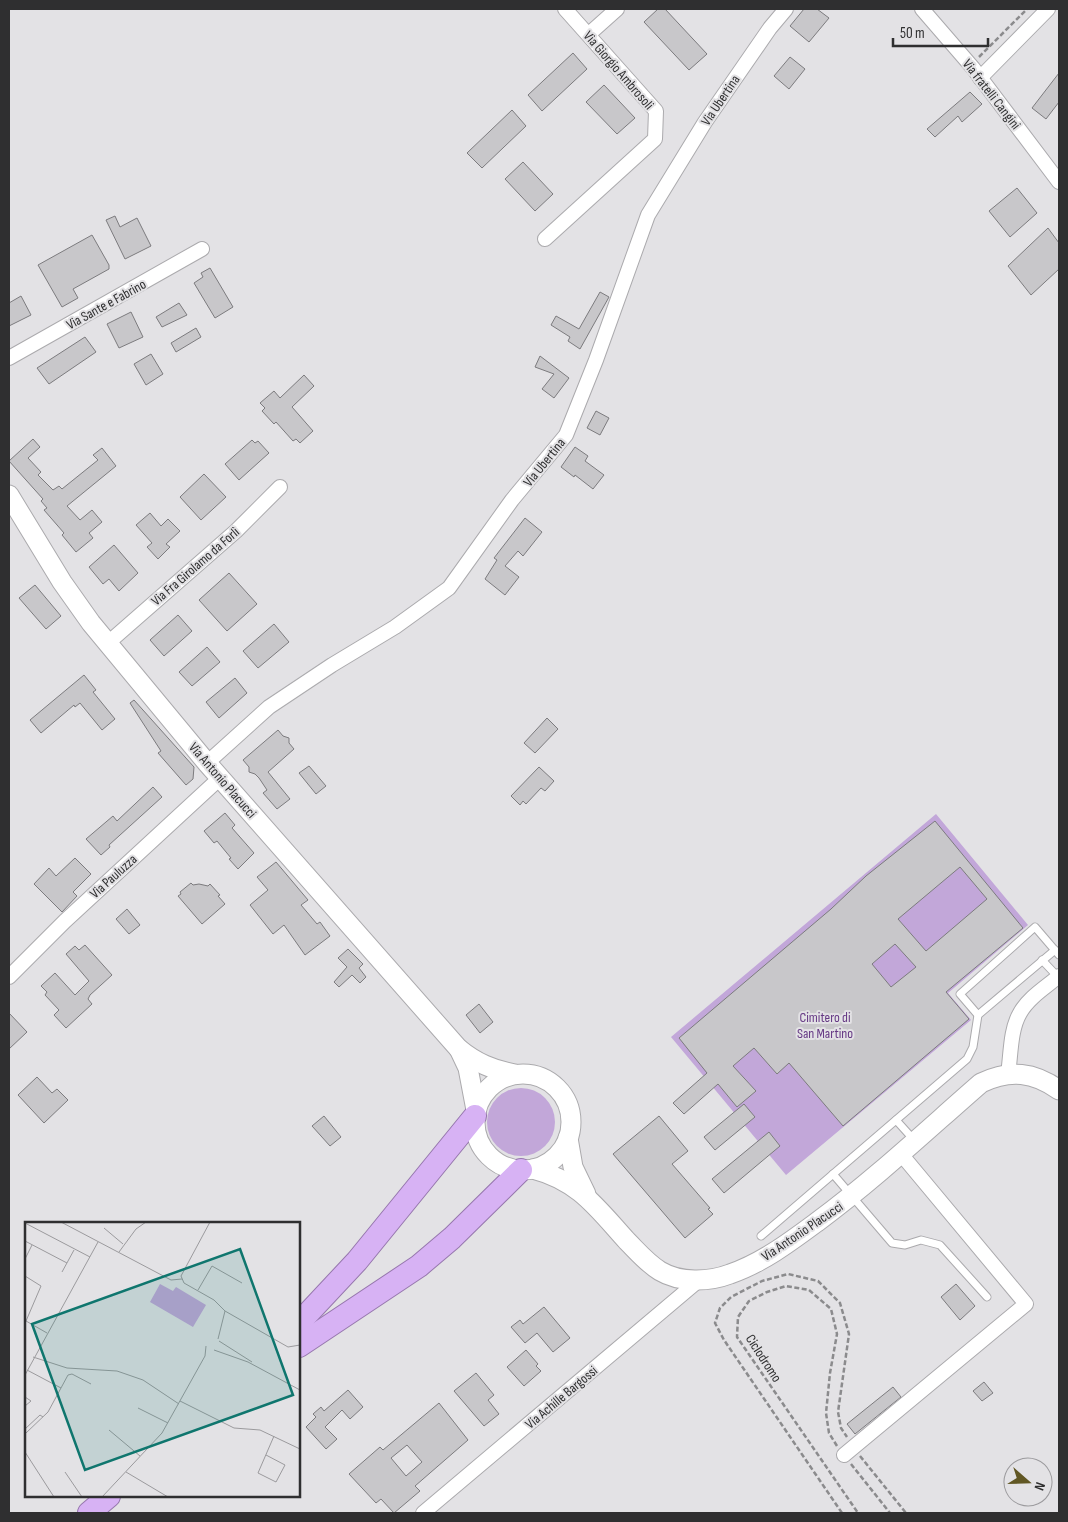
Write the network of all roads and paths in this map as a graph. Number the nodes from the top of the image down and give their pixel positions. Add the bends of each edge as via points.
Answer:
1 (566, 9) edge
2 (617, 9) edge
3 (786, 9) edge
4 (922, 9) edge
5 (1027, 9) edge
6 (1048, 9) edge
7 (589, 34) junction
8 (970, 65) junction
9 (980, 78) junction
10 (1059, 182) edge
11 (545, 239) dead end
12 (202, 249) dead end
13 (9, 358) edge
14 (280, 488) dead end
15 (9, 495) edge
16 (108, 643) junction
17 (207, 763) junction
18 (220, 778) junction
19 (1057, 952) edge
20 (1042, 960) junction
21 (9, 977) edge
22 (1058, 977) edge
23 (978, 1015) junction
24 (458, 1048) junction
25 (516, 1074) junction
26 (1008, 1074) junction
27 (1059, 1090) edge
28 (476, 1113) junction
29 (896, 1120) junction
30 (568, 1138) junction
31 (908, 1148) junction
32 (527, 1170) junction
33 (833, 1174) junction
34 (852, 1196) junction
35 (588, 1197) junction
36 (761, 1236) dead end
37 (698, 1281) junction
38 (987, 1297) dead end
39 (300, 1322) edge
40 (300, 1345) edge
41 (849, 1451) junction
42 (108, 1497) edge
43 (89, 1513) edge
44 (424, 1513) edge
45 (842, 1513) edge
46 (858, 1513) edge
47 (890, 1513) edge
48 (906, 1513) edge

1 - 7 street, Via Giorgio Ambrosoli
2 - 7 street
3 - 17 street, Via Ubertina via 705,122 648,215 566,435 512,500 455,581 395,628 269,707
4 - 8 street, Via fratelli Cangini
5 - 8 path
6 - 9 street
7 - 11 street, Via Giorgio Ambrosoli via 656,111 655,140
8 - 9 street, Via fratelli Cangini
9 - 10 street, Via fratelli Cangini
12 - 13 street, Via Sante e Fabrino
14 - 16 street, Via Fra Girolamo da Forlì
15 - 16 main road, Via Antonio Placucci via 62,582
16 - 17 main road, Via Antonio Placucci
17 - 18 main road, Via Antonio Placucci
18 - 21 street, Via Pauluzza
18 - 24 main road, Via Antonio Placucci
19 - 20 lane
19 - 23 lane via 1035,927 960,994
20 - 22 lane
20 - 23 lane
22 - 26 street via 1019,1014
23 - 29 lane via 973,1047 967,1059
24 - 25 main road, Via Antonio Placucci via 486,1067
24 - 28 main road, Via Antonio Placucci via 468,1068
25 - 28 main road via 505,1077 487,1090
25 - 30 main road, Via Antonio Placucci via 540,1077 563,1095 571,1122
26 - 27 main road via 1032,1076
26 - 31 main road, Via Antonio Placucci via 981,1083
28 - 32 main road, Via Antonio Placucci via 476,1132 492,1159 505,1167
28 - 39 highway via 358,1261
29 - 31 lane
29 - 33 lane
30 - 32 main road, Via Antonio Placucci via 555,1158
30 - 35 main road, Via Antonio Placucci via 573,1167
31 - 34 main road, Via Antonio Placucci
31 - 41 street via 1026,1304
32 - 35 main road, Via Antonio Placucci via 561,1179
32 - 40 highway via 419,1266
33 - 34 lane
33 - 36 lane
34 - 37 main road, Via Antonio Placucci via 767,1257 729,1275
34 - 38 lane via 892,1243 905,1245 921,1240 940,1245
35 - 37 main road, Via Antonio Placucci via 648,1264 680,1279
37 - 44 street, Via Achille Bargossi
41 - 45 path via 838,1412 850,1334 840,1303 818,1281 788,1274 762,1281 731,1297 720,1308 715,1323
41 - 46 path, Ciclodromo via 829,1433 826,1413 837,1334 831,1309 808,1290 786,1286 749,1302 738,1317 737,1337
41 - 47 path, Ciclodromo
41 - 48 path
42 - 43 highway

